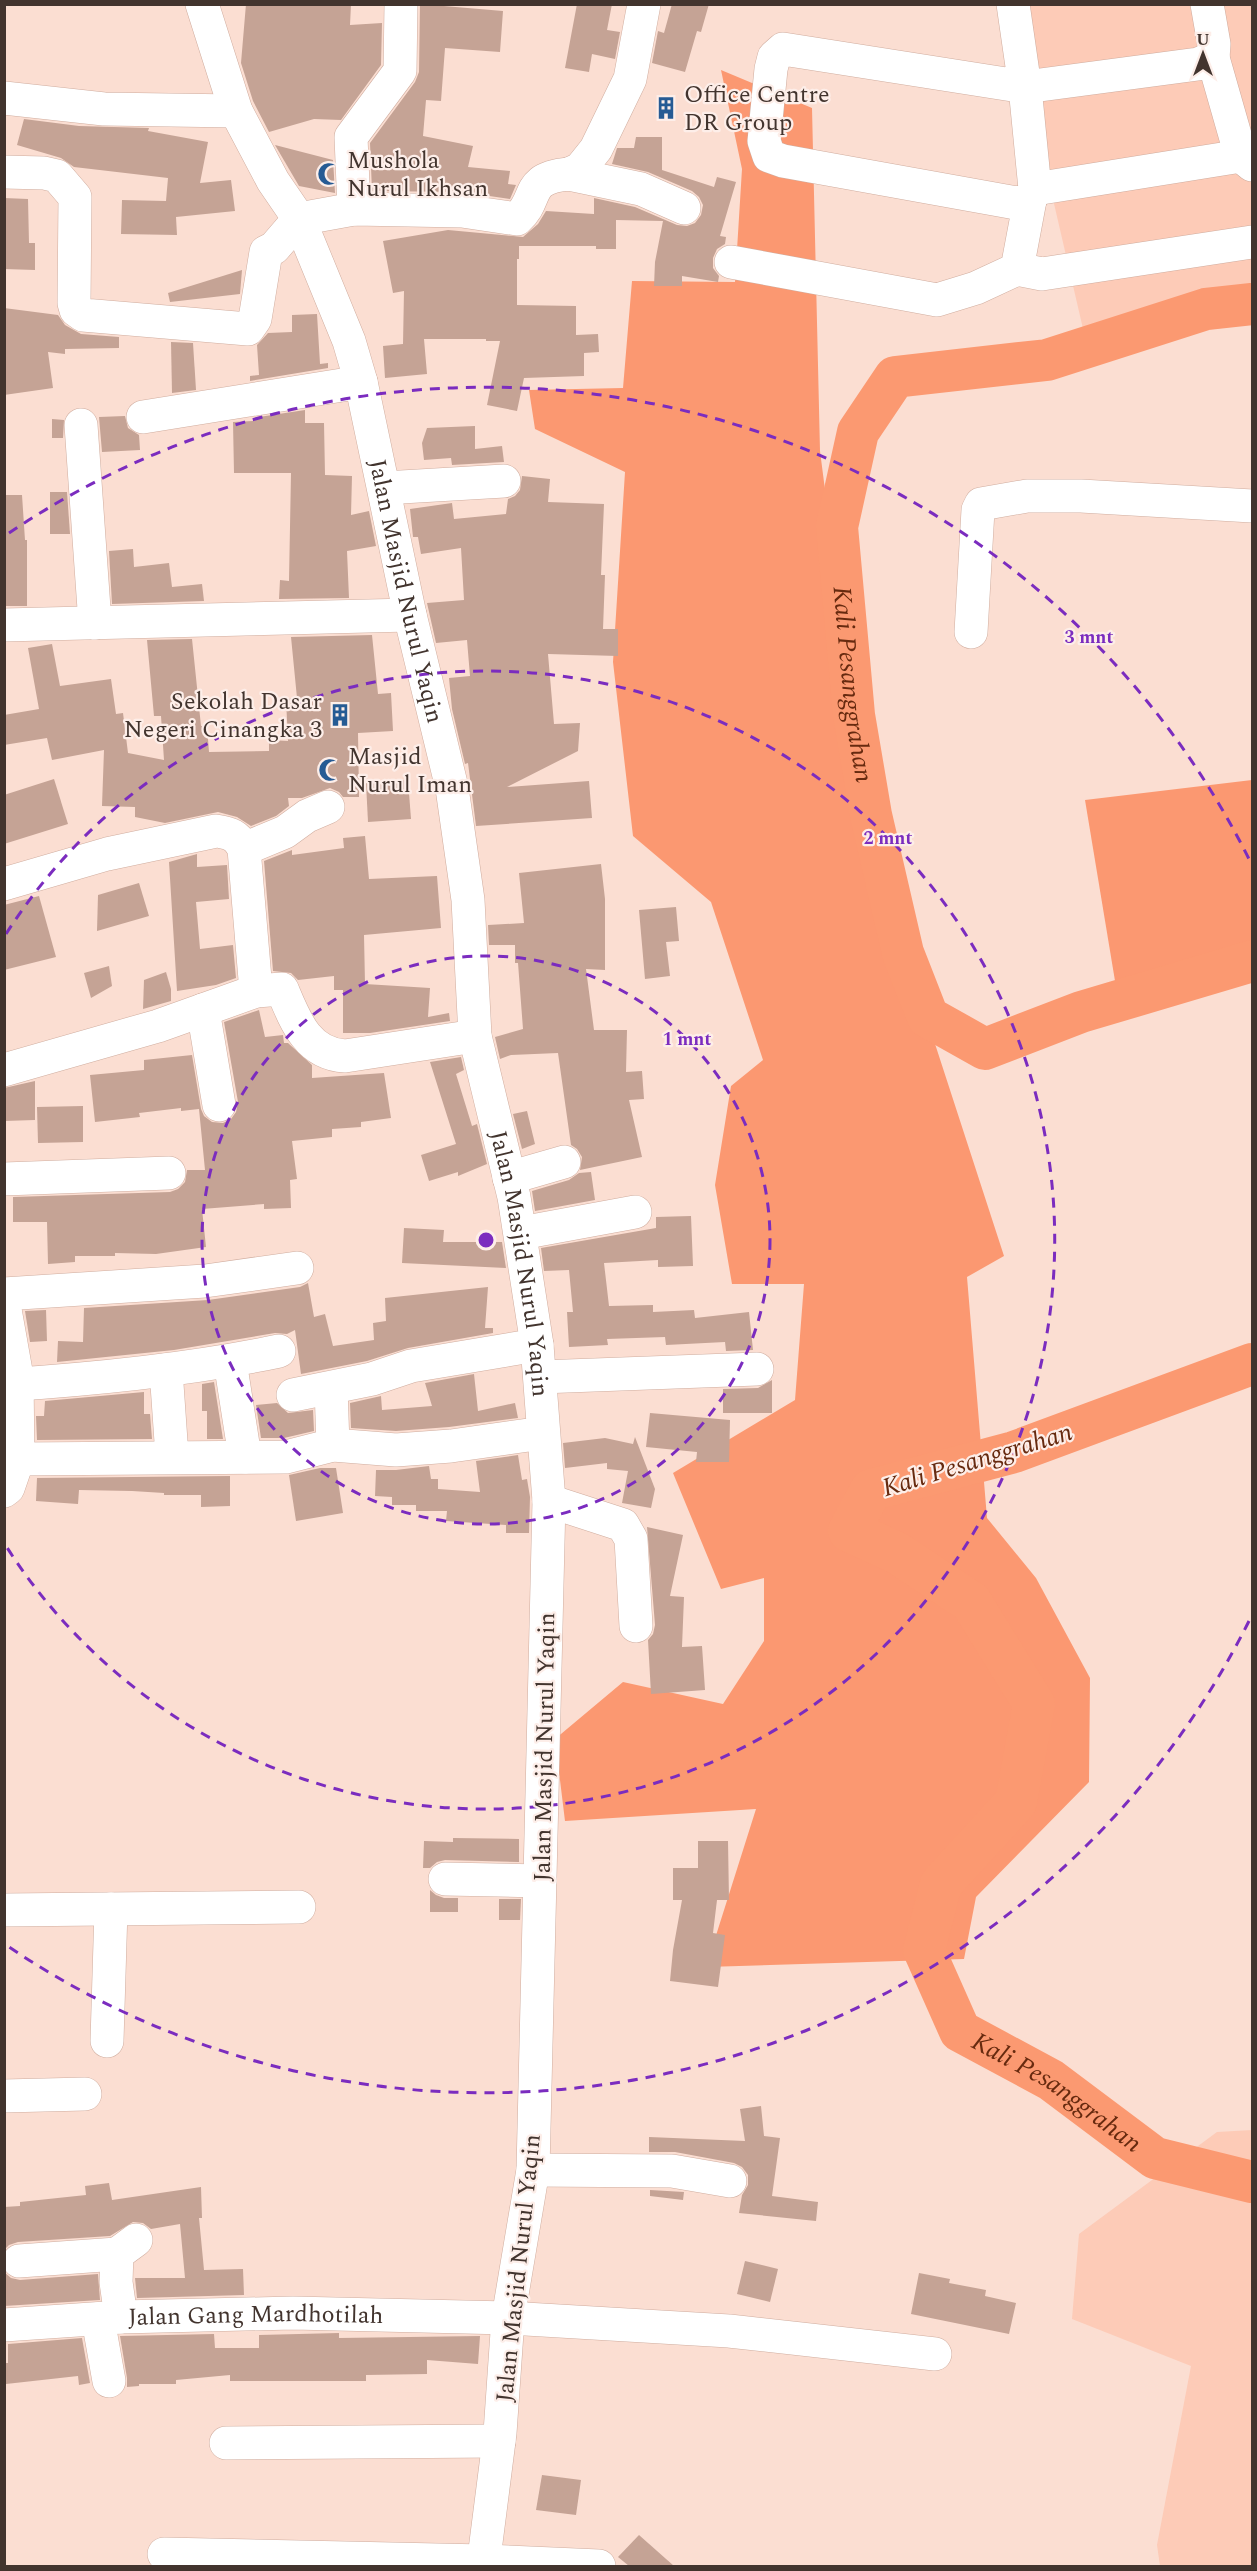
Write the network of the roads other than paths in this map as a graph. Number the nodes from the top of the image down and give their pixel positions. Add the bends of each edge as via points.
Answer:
1 (202, 4) edge
2 (401, 4) edge
3 (644, 4) edge
4 (1013, 4) edge
5 (1207, 4) edge
6 (1213, 58) junction
7 (1025, 87) junction
8 (4, 98) edge
9 (236, 111) junction
10 (1247, 160) edge
11 (4, 172) edge
12 (569, 174) junction
13 (1033, 195) junction
14 (684, 208) dead end
15 (354, 209) junction
16 (299, 219) junction
17 (1252, 242) edge
18 (731, 262) dead end
19 (1017, 269) junction
20 (361, 382) junction
21 (143, 417) dead end
22 (81, 425) dead end
23 (504, 481) dead end
24 (384, 488) junction
25 (1252, 506) edge
26 (410, 615) junction
27 (95, 622) junction
28 (4, 625) edge
29 (971, 632) dead end
30 (328, 807) dead end
31 (244, 849) junction
32 (4, 884) edge
33 (256, 991) junction
34 (202, 1010) junction
35 (475, 1036) junction
36 (4, 1070) edge
37 (219, 1105) dead end
38 (564, 1162) dead end
39 (169, 1173) dead end
40 (509, 1178) junction
41 (4, 1179) edge
42 (636, 1212) dead end
43 (521, 1233) junction
44 (297, 1268) dead end
45 (4, 1294) edge
46 (4, 1304) edge
47 (537, 1345) junction
48 (279, 1351) dead end
49 (230, 1361) junction
50 (757, 1369) dead end
51 (166, 1370) junction
52 (540, 1377) junction
53 (11, 1384) edge
54 (331, 1388) junction
55 (293, 1395) dead end
56 (543, 1433) junction
57 (333, 1445) junction
58 (172, 1456) junction
59 (245, 1457) junction
60 (18, 1459) junction
61 (4, 1491) edge
62 (549, 1501) junction
63 (636, 1626) dead end
64 (445, 1879) dead end
65 (540, 1881) junction
66 (299, 1907) dead end
67 (111, 1909) junction
68 (4, 1910) edge
69 (107, 2042) dead end
70 (85, 2094) dead end
71 (4, 2096) edge
72 (533, 2170) junction
73 (730, 2181) dead end
74 (19, 2261) dead end
75 (110, 2318) junction
76 (508, 2318) junction
77 (4, 2325) edge
78 (935, 2354) dead end
79 (109, 2381) dead end
80 (499, 2441) junction
81 (226, 2443) dead end
82 (164, 2554) dead end
83 (484, 2564) edge
84 (599, 2566) edge

1 - 9 street, Jalan Masjid Nurul Yaqin
2 - 15 street via 400,71 351,138
3 - 12 street via 630,79 596,149 580,169
4 - 7 street
5 - 6 street
6 - 7 street via 1198,64
6 - 10 street
7 - 13 street
7 - 13 street via 783,50 774,57 771,69 764,141 769,156 783,161 1016,203
8 - 9 street via 104,109
9 - 16 street, Jalan Masjid Nurul Yaqin via 273,181
10 - 13 street
11 - 16 street via 57,176 75,197 74,303 83,315 248,329 255,320 266,252
12 - 14 street via 641,189
12 - 15 street via 537,185 517,219 462,211
13 - 19 street
15 - 16 street
16 - 20 street, Jalan Masjid Nurul Yaqin via 349,341
17 - 19 street via 1042,274
18 - 19 street via 937,300
20 - 21 street
20 - 24 street, Jalan Masjid Nurul Yaqin
22 - 27 street
23 - 24 street
24 - 26 street, Jalan Masjid Nurul Yaqin
25 - 29 street via 1081,496 1027,496 981,504
26 - 27 street
26 - 35 street, Jalan Masjid Nurul Yaqin via 452,788 468,900
27 - 28 street
30 - 31 street via 285,832
31 - 32 street via 239,839 216,831 107,854
31 - 33 street
33 - 34 street
33 - 35 street via 282,989 298,1027 331,1055
34 - 36 street
34 - 37 street
35 - 40 street, Jalan Masjid Nurul Yaqin
38 - 40 street
39 - 41 street
40 - 43 street, Jalan Masjid Nurul Yaqin
42 - 43 street
43 - 47 street, Jalan Masjid Nurul Yaqin
44 - 45 street via 205,1281
46 - 53 street
47 - 52 street, Jalan Masjid Nurul Yaqin
47 - 54 street via 411,1366
48 - 49 street
49 - 51 street
49 - 59 street
50 - 52 street
51 - 53 street
51 - 58 street
52 - 56 street, Jalan Masjid Nurul Yaqin
53 - 60 street
54 - 55 street
54 - 57 street
56 - 57 street via 452,1446 396,1449
56 - 62 street, Jalan Masjid Nurul Yaqin
57 - 59 street via 285,1457
58 - 59 street
58 - 60 street
60 - 61 street
62 - 63 street via 623,1525 631,1539
62 - 65 street, Jalan Masjid Nurul Yaqin
64 - 65 street
65 - 72 street, Jalan Masjid Nurul Yaqin
66 - 67 street
67 - 68 street
67 - 69 street
70 - 71 street
72 - 73 street via 672,2171
72 - 76 street, Jalan Masjid Nurul Yaqin
74 - 75 street via 127,2247
75 - 76 street, Jalan Gang Mardhotilah via 293,2313
75 - 77 street, Jalan Gang Mardhotilah
75 - 79 street
76 - 78 street, Jalan Gang Mardhotilah via 729,2331
76 - 80 street, Jalan Masjid Nurul Yaqin
80 - 81 street
80 - 83 street, Jalan Masjid Nurul Yaqin
82 - 83 street
83 - 84 street

